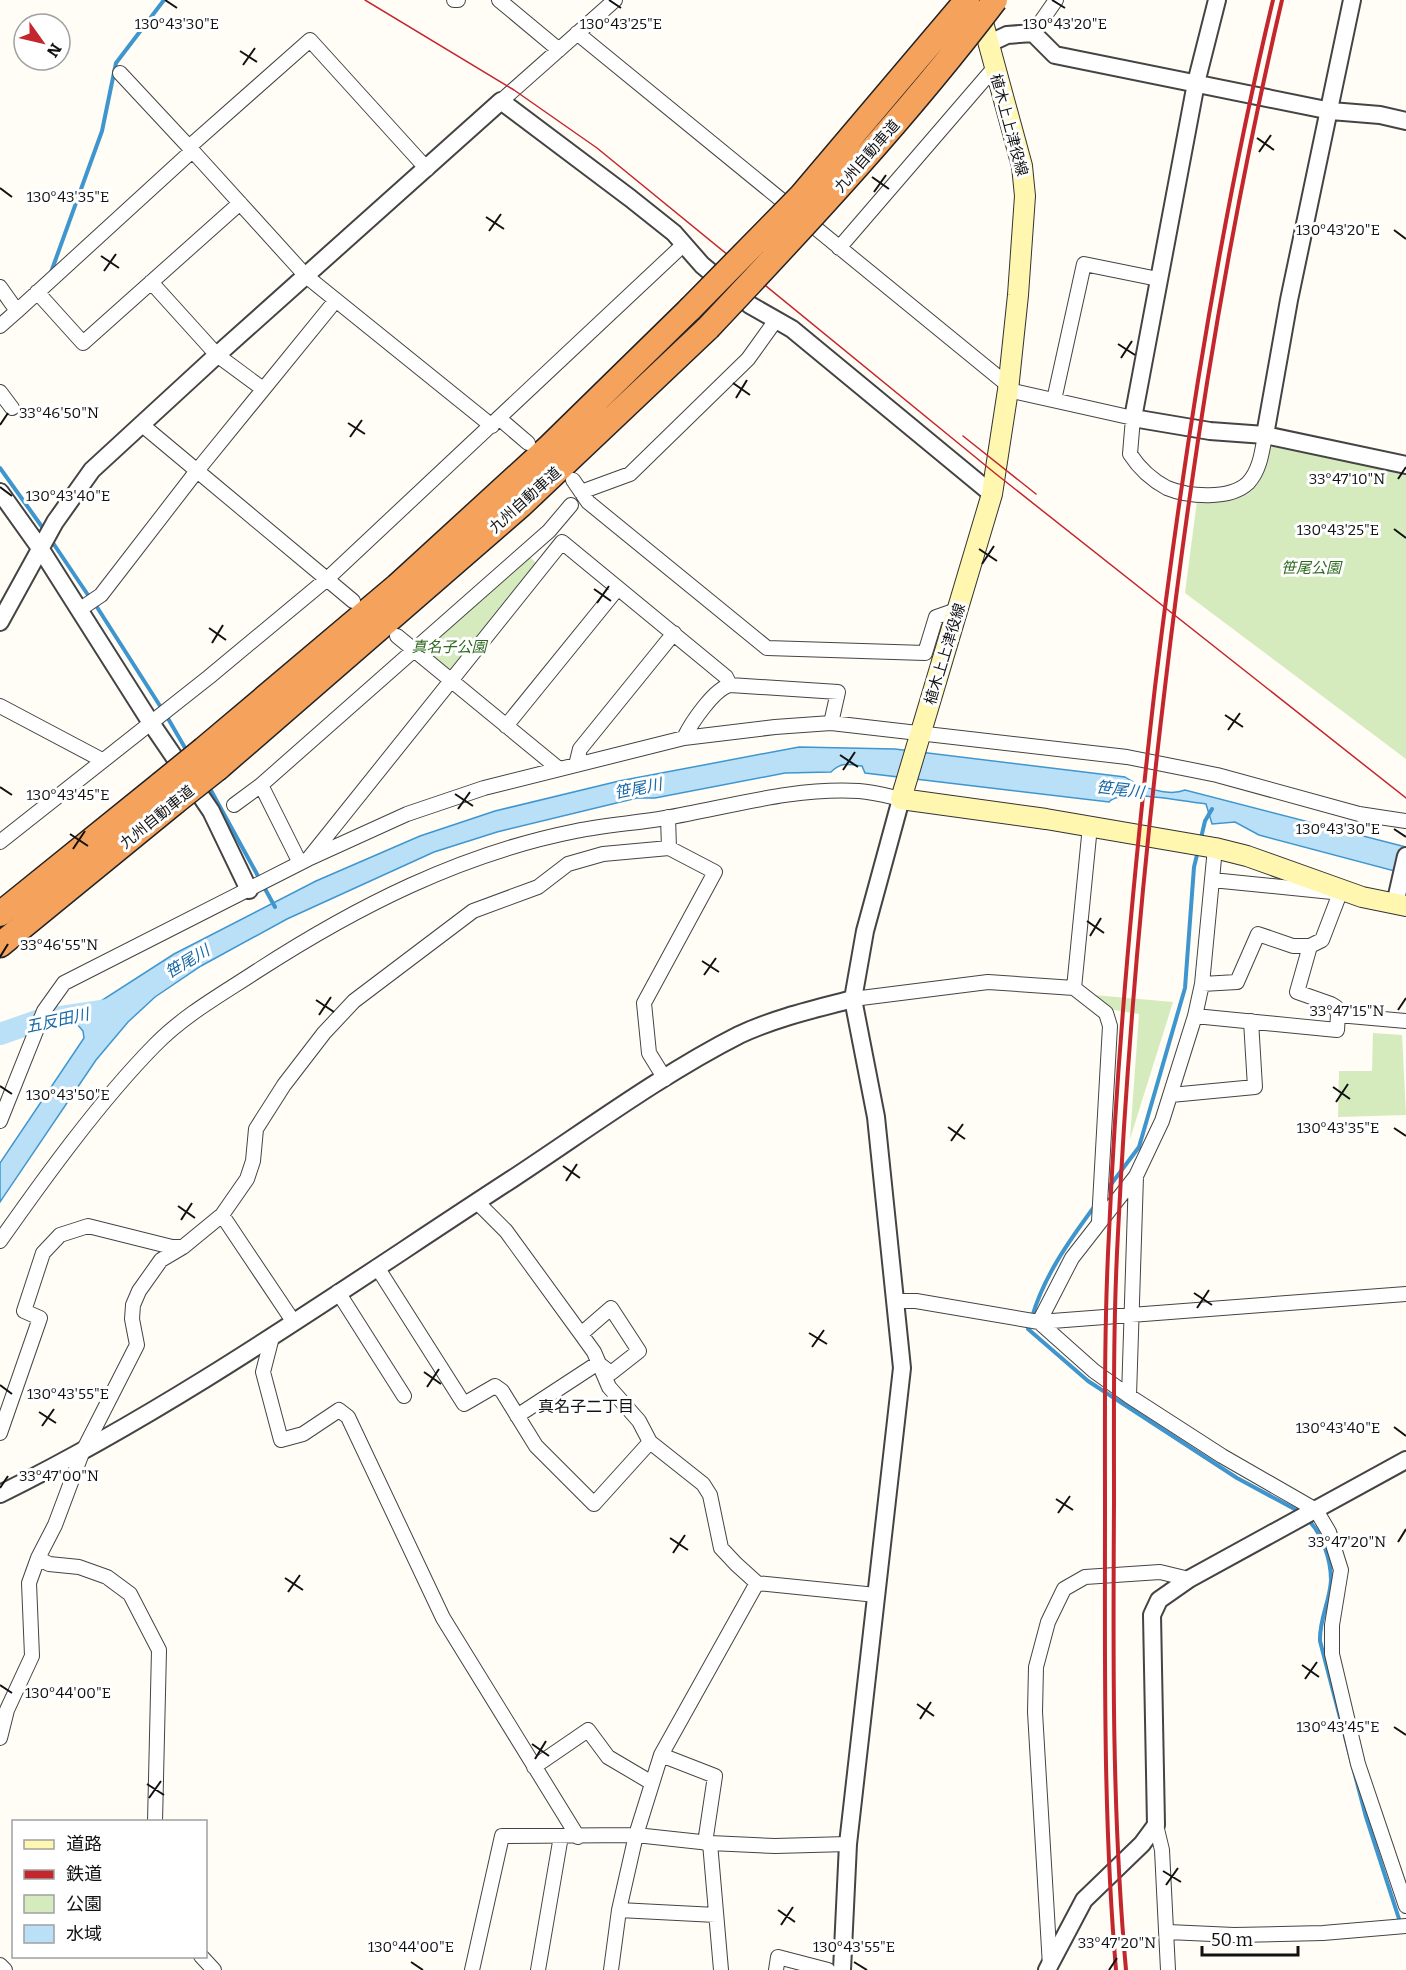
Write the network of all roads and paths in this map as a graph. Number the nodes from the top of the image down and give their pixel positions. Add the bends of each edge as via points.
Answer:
1 (499, 0) edge
2 (615, 0) edge
3 (967, 0) edge
4 (977, 0) edge
5 (995, 0) edge
6 (1056, 0) edge
7 (1217, 0) edge
8 (1352, 0) edge
9 (577, 33) junction
10 (1033, 33) junction
11 (988, 44) junction
12 (559, 50) junction
13 (994, 68) junction
14 (120, 73) dead end
15 (1196, 83) junction
16 (501, 101) junction
17 (1330, 111) junction
18 (1406, 121) edge
19 (191, 149) junction
20 (427, 169) junction
21 (240, 203) junction
22 (683, 245) junction
23 (839, 248) junction
24 (306, 276) junction
25 (1158, 279) junction
26 (151, 282) junction
27 (0, 287) edge
28 (37, 292) junction
29 (336, 300) junction
30 (17, 311) junction
31 (776, 320) junction
32 (0, 326) edge
33 (217, 355) junction
34 (1009, 388) junction
35 (263, 389) junction
36 (0, 392) edge
37 (1054, 400) junction
38 (12, 408) dead end
39 (1133, 418) junction
40 (496, 422) junction
41 (141, 424) junction
42 (1265, 435) junction
43 (528, 443) dead end
44 (1406, 465) edge
45 (196, 472) junction
46 (573, 480) dead end
47 (0, 492) edge
48 (581, 492) junction
49 (992, 494) junction
50 (572, 505) dead end
51 (549, 531) junction
52 (562, 542) junction
53 (42, 544) junction
54 (327, 579) junction
55 (618, 588) junction
56 (353, 601) dead end
57 (89, 604) junction
58 (959, 609) junction
59 (0, 622) edge
60 (674, 633) junction
61 (397, 636) dead end
62 (413, 649) junction
63 (451, 681) junction
64 (730, 684) junction
65 (0, 706) edge
66 (155, 720) junction
67 (831, 723) junction
68 (506, 726) junction
69 (919, 737) junction
70 (684, 738) junction
71 (211, 758) junction
72 (102, 760) junction
73 (576, 765) junction
74 (559, 769) junction
75 (261, 786) junction
76 (168, 793) junction
77 (902, 795) junction
78 (234, 805) dead end
79 (668, 817) junction
80 (1406, 821) edge
81 (1090, 826) junction
82 (0, 842) edge
83 (669, 848) junction
84 (1215, 848) junction
85 (1406, 856) edge
86 (304, 861) junction
87 (1212, 880) junction
88 (259, 884) junction
89 (1348, 894) junction
90 (1399, 900) edge
91 (0, 914) edge
92 (0, 945) edge
93 (1310, 946) junction
94 (1202, 984) junction
95 (1074, 988) junction
96 (853, 999) junction
97 (1338, 1015) junction
98 (1195, 1016) junction
99 (1406, 1021) edge
100 (1251, 1022) junction
101 (665, 1079) junction
102 (1171, 1095) junction
103 (0, 1121) edge
104 (1136, 1176) junction
105 (477, 1202) junction
106 (222, 1215) junction
107 (1099, 1221) junction
108 (0, 1241) edge
109 (183, 1247) junction
110 (377, 1267) junction
111 (338, 1292) junction
112 (1406, 1294) edge
113 (897, 1301) junction
114 (1132, 1316) junction
115 (293, 1321) junction
116 (1039, 1322) junction
117 (581, 1334) junction
118 (272, 1337) junction
119 (598, 1363) junction
120 (404, 1396) dead end
121 (1130, 1396) junction
122 (517, 1416) junction
123 (0, 1433) edge
124 (650, 1442) junction
125 (82, 1453) junction
126 (1406, 1460) edge
127 (0, 1494) edge
128 (1316, 1510) junction
129 (38, 1558) junction
130 (1189, 1579) junction
131 (757, 1583) junction
132 (876, 1595) junction
133 (0, 1738) edge
134 (661, 1755) junction
135 (534, 1767) junction
136 (652, 1783) junction
137 (155, 1820) edge
138 (1156, 1825) junction
139 (636, 1835) junction
140 (561, 1836) junction
141 (578, 1837) junction
142 (707, 1843) junction
143 (848, 1844) junction
144 (1406, 1906) edge
145 (619, 1910) junction
146 (716, 1916) junction
147 (1406, 1926) edge
148 (1168, 1932) junction
149 (203, 1958) edge
150 (0, 1965) edge
151 (1049, 1968) edge
152 (5, 1970) edge
153 (214, 1970) edge
154 (472, 1970) edge
155 (538, 1970) edge
156 (611, 1970) edge
157 (721, 1970) edge
158 (776, 1970) edge
159 (828, 1970) edge
160 (842, 1970) edge
161 (1168, 1970) edge

1 - 12 street
2 - 9 street
3 - 71 highway, 九州自動車道, bridge via 801,196 690,309 550,446
4 - 11 main road, 植木上上津役線
5 - 71 highway, 九州自動車道, bridge via 818,212 708,328 521,505
6 - 10 street
7 - 15 street
8 - 17 street
9 - 12 street
9 - 23 street
10 - 11 street via 1007,35
10 - 15 street via 1055,55
11 - 13 main road, 植木上上津役線
12 - 16 street
13 - 23 street
13 - 34 main road, 植木上上津役線 via 1022,166 1025,196
14 - 19 street
15 - 17 street
15 - 25 street
16 - 20 street
16 - 22 street via 630,198 674,233
17 - 18 street
17 - 42 street via 1289,300
19 - 20 street via 310,40
19 - 21 street
19 - 28 street
20 - 24 street
21 - 24 street
21 - 26 street
22 - 31 street via 750,305
22 - 40 street
23 - 34 street
24 - 29 street
24 - 33 street
25 - 37 street via 1084,264
25 - 39 street
26 - 28 street via 83,343
26 - 33 street
27 - 30 street
28 - 30 street
29 - 35 street
29 - 40 street
30 - 32 street
31 - 48 street via 748,359 630,474
31 - 49 street via 792,329
33 - 35 street
33 - 41 street
34 - 37 street
34 - 49 main road, 植木上上津役線
35 - 45 street
36 - 38 street
37 - 39 street
39 - 42 street via 1210,431
39 - 42 street via 1130,453 1150,476 1178,492 1233,493 1248,482 1260,464
40 - 43 street
40 - 54 street
41 - 45 street
41 - 53 street via 93,470
42 - 44 street
45 - 54 street
45 - 57 street
46 - 48 street
47 - 53 street
48 - 58 street via 588,502 767,648 925,652 936,617
49 - 58 main road, 植木上上津役線
50 - 51 street
51 - 52 street
51 - 62 street
52 - 55 street
52 - 63 street
53 - 57 street
53 - 59 street
54 - 56 street
54 - 66 street
55 - 60 street
55 - 68 street
57 - 66 street
58 - 69 main road, 植木上上津役線
60 - 64 street
60 - 73 street via 580,749
61 - 62 street
62 - 63 street
62 - 75 street
63 - 68 street
63 - 86 street
64 - 67 street via 838,692
64 - 70 street via 722,687
65 - 72 street
66 - 72 street
66 - 88 street
67 - 69 street
67 - 70 street
68 - 74 street
69 - 77 main road, 植木上上津役線
69 - 80 street via 1180,765 1317,804
70 - 73 street
71 - 76 highway, 九州自動車道, bridge
72 - 82 street
73 - 74 street
74 - 86 street via 484,788 407,814
75 - 78 street
75 - 86 street
76 - 91 highway, 九州自動車道
76 - 92 highway, 九州自動車道
77 - 79 street via 860,791 812,793 757,799
77 - 81 main road
77 - 96 street via 865,931
79 - 83 street
79 - 108 street via 576,831 452,867 376,900 282,955 187,1017 155,1045 118,1086
81 - 84 main road
81 - 95 street
83 - 101 street via 715,872 644,1003 649,1053
83 - 106 street via 603,854 568,864 538,887 473,911 354,1002 324,1032 256,1129 247,1179
84 - 87 street
84 - 89 main road
85 - 90 street
86 - 88 street
87 - 89 street
87 - 94 street
88 - 103 street via 64,983 44,1011
89 - 90 main road
89 - 93 street via 1323,940
93 - 94 street via 1293,946 1258,934 1237,982
93 - 97 street via 1297,992 1331,1004
94 - 98 street
95 - 96 street via 988,982
95 - 107 street via 1106,1013 1110,1026
96 - 101 street via 740,1035
96 - 113 street via 876,1117
97 - 99 street
97 - 100 street via 1337,1030
98 - 100 street
98 - 102 street
100 - 102 street via 1255,1087
101 - 105 street
102 - 104 street
104 - 107 street
104 - 114 street
105 - 110 street
105 - 117 street via 506,1231
106 - 109 street
106 - 115 street
107 - 116 street via 1067,1266
109 - 123 street via 87,1226 60,1235 51,1243 35,1271 24,1311 40,1318
109 - 125 street via 161,1260 139,1291 132,1319 137,1345
110 - 111 street
110 - 122 street via 464,1404 495,1386
111 - 115 street
111 - 120 street
112 - 114 street
113 - 116 street
113 - 132 street via 902,1368
114 - 116 street
114 - 121 street
115 - 118 street
116 - 121 street via 1094,1371
117 - 119 street
117 - 119 street via 611,1308 639,1352 611,1373
118 - 125 street
118 - 135 street via 263,1372 280,1440 303,1434 339,1410 348,1417 443,1618
119 - 122 street
119 - 124 street via 609,1387 639,1421
121 - 128 street via 1222,1456
122 - 124 street via 536,1446 594,1504
124 - 131 street via 703,1484 710,1495 721,1548
125 - 127 street
125 - 129 street
126 - 128 street
128 - 130 street
128 - 144 street via 1329,1532 1341,1570 1332,1625 1332,1654 1358,1764
129 - 133 street via 29,1583 32,1656 7,1710
129 - 137 street via 107,1577 130,1594 159,1650
130 - 138 street via 1159,1600 1152,1615
130 - 151 street via 1160,1572 1085,1577 1064,1589 1048,1622 1036,1667 1035,1712
131 - 132 street
131 - 134 street
132 - 143 street
134 - 136 street
134 - 142 street via 715,1776
135 - 136 street via 588,1730 608,1757
135 - 141 street
136 - 139 street
138 - 148 street via 1162,1850
138 - 151 street via 1142,1844 1084,1900
139 - 141 street
139 - 142 street
139 - 145 street
140 - 141 street
140 - 154 street via 502,1836
140 - 155 street
142 - 143 street
142 - 146 street
143 - 160 street
145 - 146 street
145 - 156 street
146 - 157 street
147 - 148 street via 1323,1933
148 - 161 street
149 - 153 street
150 - 152 street
158 - 159 street via 778,1957

